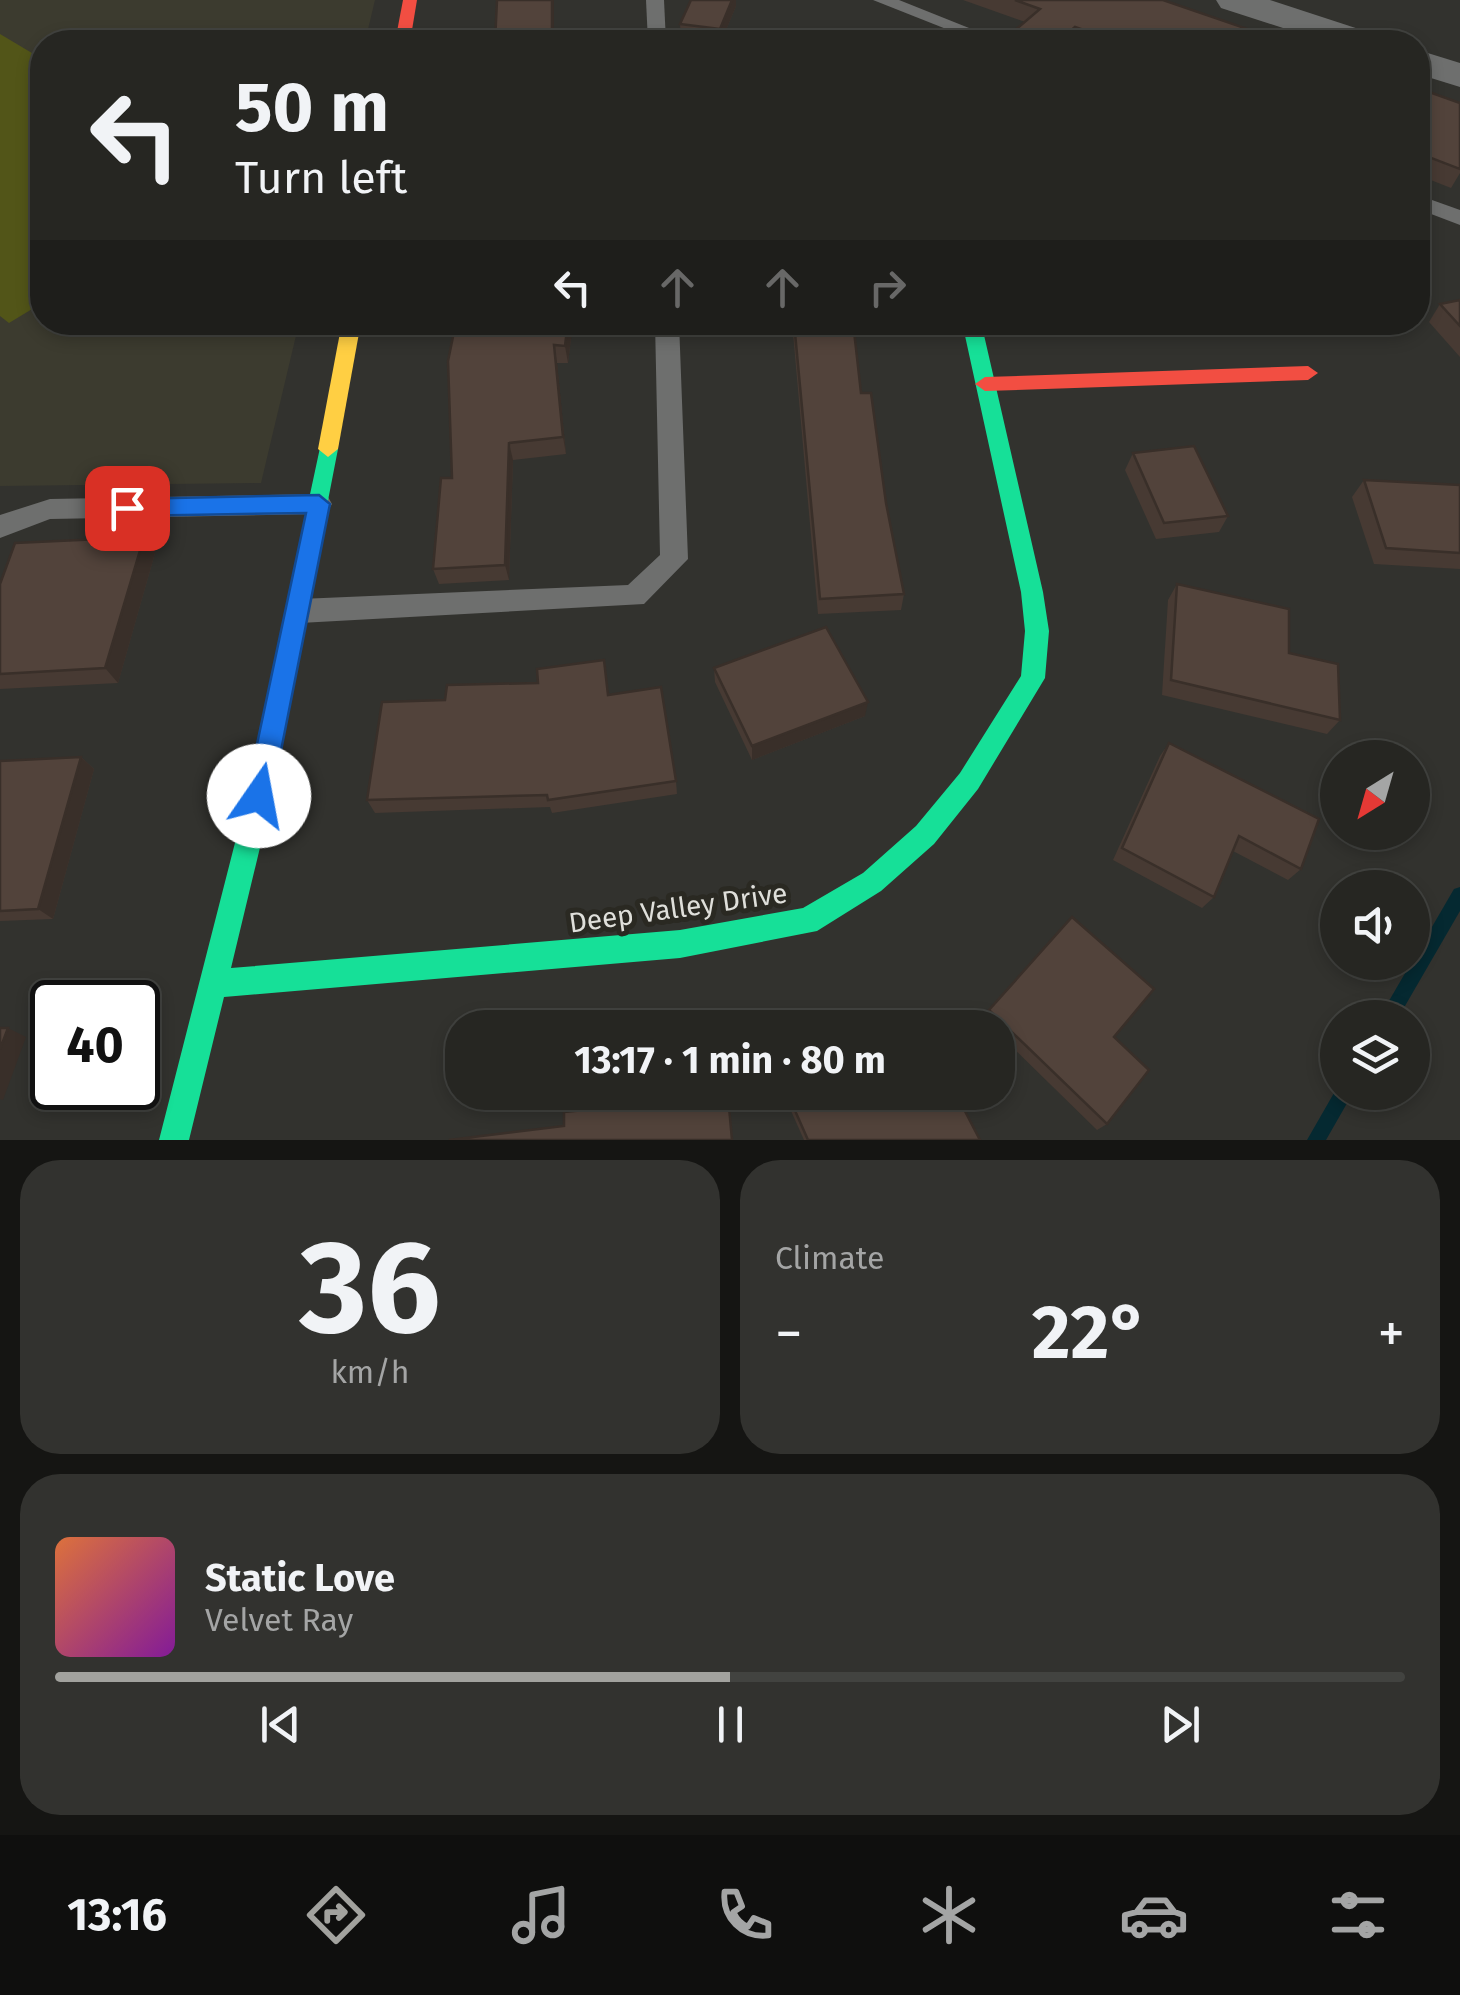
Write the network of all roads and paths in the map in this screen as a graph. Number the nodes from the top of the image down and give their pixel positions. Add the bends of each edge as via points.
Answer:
1 (410, 0) edge
2 (654, 0) edge
3 (882, 0) edge
4 (1234, 0) edge
5 (405, 30) edge
6 (656, 30) edge
7 (963, 30) edge
8 (1325, 30) edge
9 (1430, 66) edge
10 (1460, 76) edge
11 (1430, 207) edge
12 (1460, 218) edge
13 (350, 335) edge
14 (667, 335) edge
15 (974, 335) edge
16 (1308, 374) dead end
17 (986, 384) junction
18 (319, 504) junction
19 (0, 527) edge
20 (300, 610) junction
21 (218, 982) junction
22 (174, 1140) edge

1 - 5 street
2 - 6 lane
3 - 7 lane
4 - 8 street
9 - 10 street
11 - 12 lane
13 - 18 street
14 - 20 lane via 674,559 634,596
15 - 17 street, Deep Valley Drive
16 - 17 street
17 - 21 street, Deep Valley Drive via 1032,592 1033,678 969,781 872,882 807,921 680,944
18 - 19 lane via 50,509
18 - 20 street
20 - 21 street
21 - 22 street

